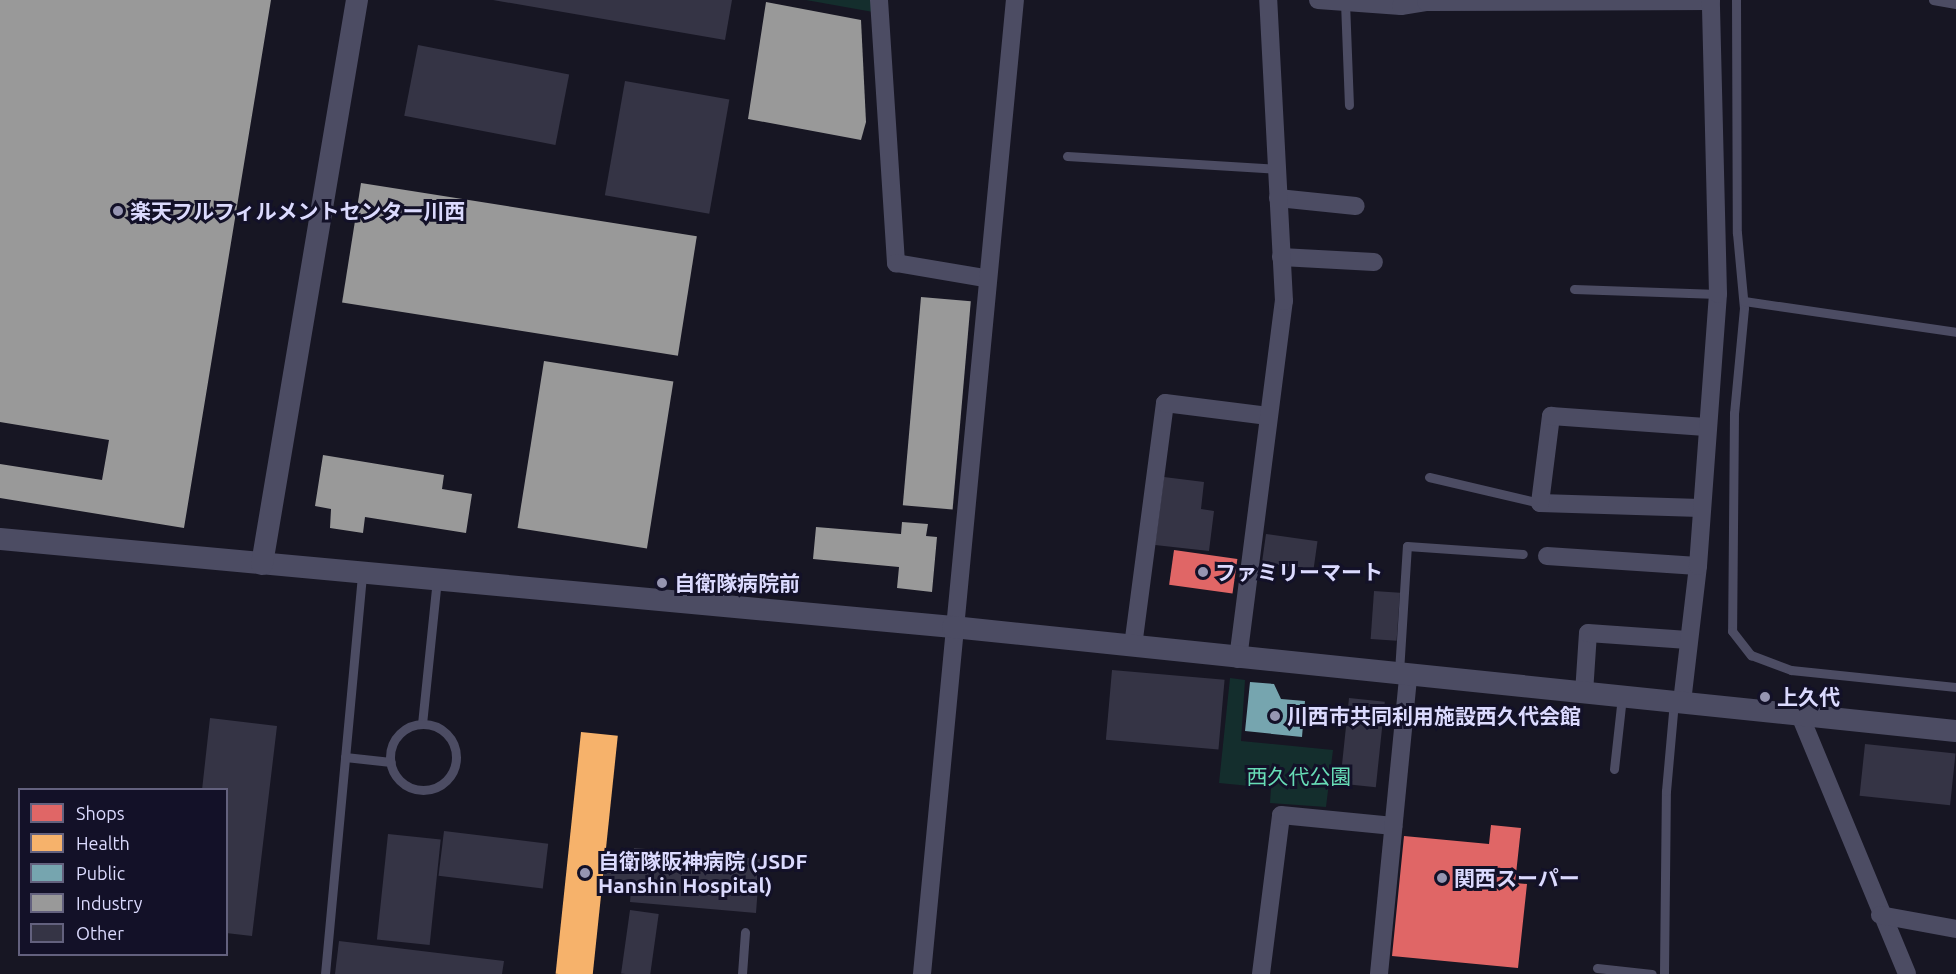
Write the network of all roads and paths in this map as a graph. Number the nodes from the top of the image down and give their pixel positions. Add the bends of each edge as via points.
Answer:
1 (357, 0) edge
2 (879, 0) edge
3 (1015, 0) edge
4 (1268, 0) edge
5 (1318, 0) edge
6 (1736, 0) edge
7 (1933, 0) edge
8 (1710, 1) edge
9 (1345, 2) junction
10 (1956, 4) edge
11 (1349, 105) dead end
12 (1067, 156) dead end
13 (1277, 170) junction
14 (1278, 198) junction
15 (1356, 206) dead end
16 (1281, 257) junction
17 (1374, 262) dead end
18 (984, 278) junction
19 (1574, 289) dead end
20 (1718, 294) junction
21 (1744, 301) junction
22 (1956, 332) edge
23 (1268, 416) junction
24 (1706, 427) junction
25 (1429, 477) dead end
26 (1540, 503) junction
27 (1700, 508) junction
28 (0, 540) edge
29 (1523, 554) dead end
30 (1547, 556) dead end
31 (262, 564) junction
32 (1698, 566) junction
33 (362, 573) junction
34 (437, 579) junction
35 (953, 627) junction
36 (1688, 640) junction
37 (1132, 646) junction
38 (1238, 659) junction
39 (1403, 675) junction
40 (1956, 687) edge
41 (1584, 693) junction
42 (1622, 697) junction
43 (1678, 702) junction
44 (1799, 713) junction
45 (422, 724) junction
46 (1956, 731) edge
47 (345, 757) junction
48 (391, 762) junction
49 (1614, 769) dead end
50 (1393, 826) junction
51 (1880, 915) junction
52 (1956, 929) edge
53 (745, 932) dead end
54 (1598, 968) dead end
55 (325, 974) edge
56 (742, 974) edge
57 (922, 974) edge
58 (1261, 974) edge
59 (1379, 974) edge
60 (1652, 974) edge
61 (1664, 974) edge
62 (1907, 974) edge

1 - 31 street
2 - 18 street via 896,263
3 - 18 street
4 - 13 street
5 - 9 street
6 - 21 lane via 1734,120
7 - 10 lane
8 - 9 street via 1426,2 1401,6
8 - 20 street
9 - 11 lane
12 - 13 lane
13 - 14 street
14 - 15 street
14 - 16 street
16 - 17 street
16 - 23 street via 1284,301
18 - 35 street
19 - 20 lane
20 - 24 street
21 - 22 lane
21 - 40 lane via 1734,413 1732,631 1751,656 1791,670
23 - 37 street via 1165,403
23 - 38 street
24 - 26 street via 1551,416
24 - 27 street
25 - 26 lane
26 - 27 street
27 - 32 street
28 - 31 street
29 - 39 lane via 1407,546
30 - 32 street
31 - 33 street
32 - 36 street
33 - 34 street
33 - 47 lane
34 - 35 street
34 - 45 lane
35 - 37 street
35 - 57 street
36 - 41 street via 1588,633
36 - 43 street
37 - 38 street
38 - 39 street
39 - 41 street
39 - 50 street
41 - 42 street
42 - 43 street
42 - 49 lane
43 - 44 street
43 - 61 lane via 1666,791
44 - 46 street
44 - 51 street
45 - 48 lane via 397,737
45 - 48 lane via 441,729 456,751 446,781 418,790 397,777
47 - 48 lane
47 - 55 lane
50 - 58 street via 1281,815
50 - 59 street
51 - 52 street
51 - 62 street
53 - 56 lane
54 - 60 lane

